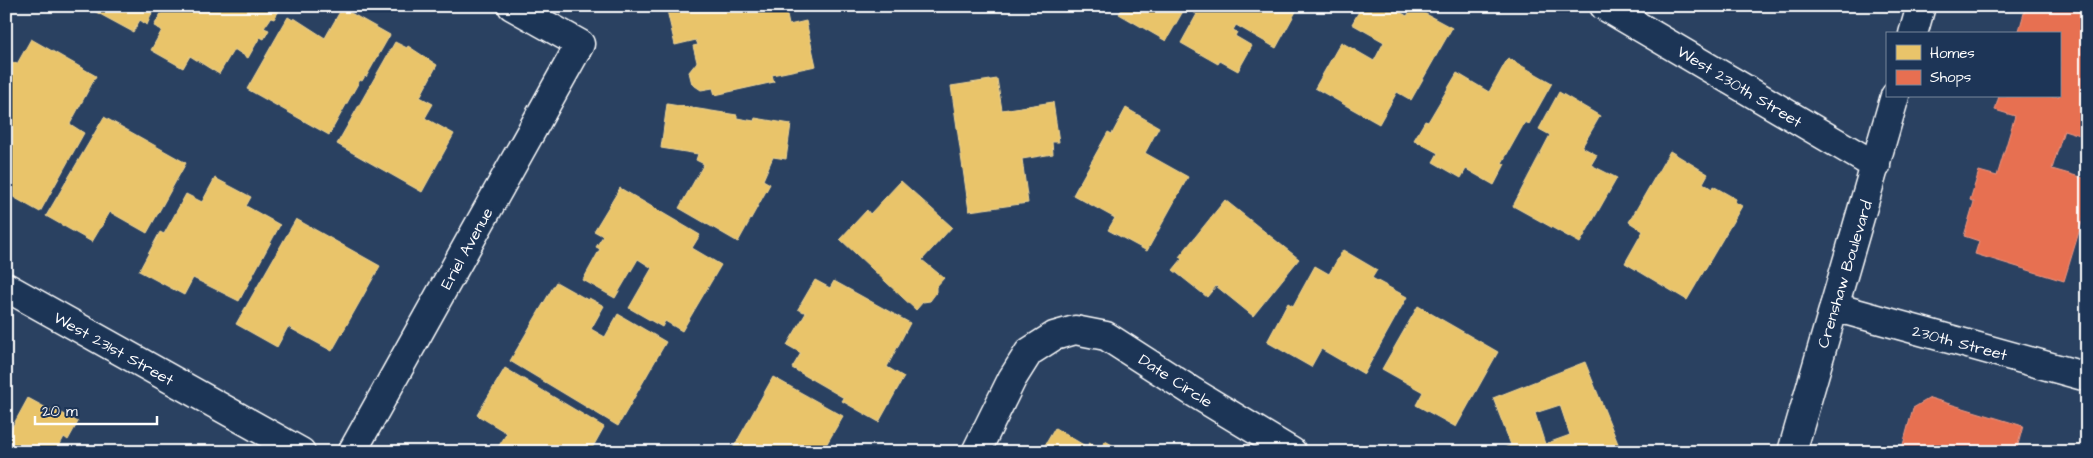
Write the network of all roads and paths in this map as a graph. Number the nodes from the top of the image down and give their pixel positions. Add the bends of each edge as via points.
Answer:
1 (512, 6) edge
2 (1604, 6) edge
3 (1920, 6) edge
4 (1914, 32) edge
5 (1894, 98) edge
6 (1876, 166) junction
7 (6, 287) edge
8 (1834, 307) junction
9 (2087, 377) edge
10 (301, 452) edge
11 (352, 452) edge
12 (976, 452) edge
13 (1292, 452) edge
14 (1792, 452) edge

1 - 11 street, Eriel Avenue via 580,44
2 - 6 street, West 230th Street
3 - 4 street
5 - 6 street, Crenshaw Boulevard
6 - 8 street, Crenshaw Boulevard
7 - 10 street, West 231st Street
8 - 9 street, 230th Street
8 - 14 street, Crenshaw Boulevard
12 - 13 street, Date Circle via 1029,352 1054,336 1075,330 1106,336

